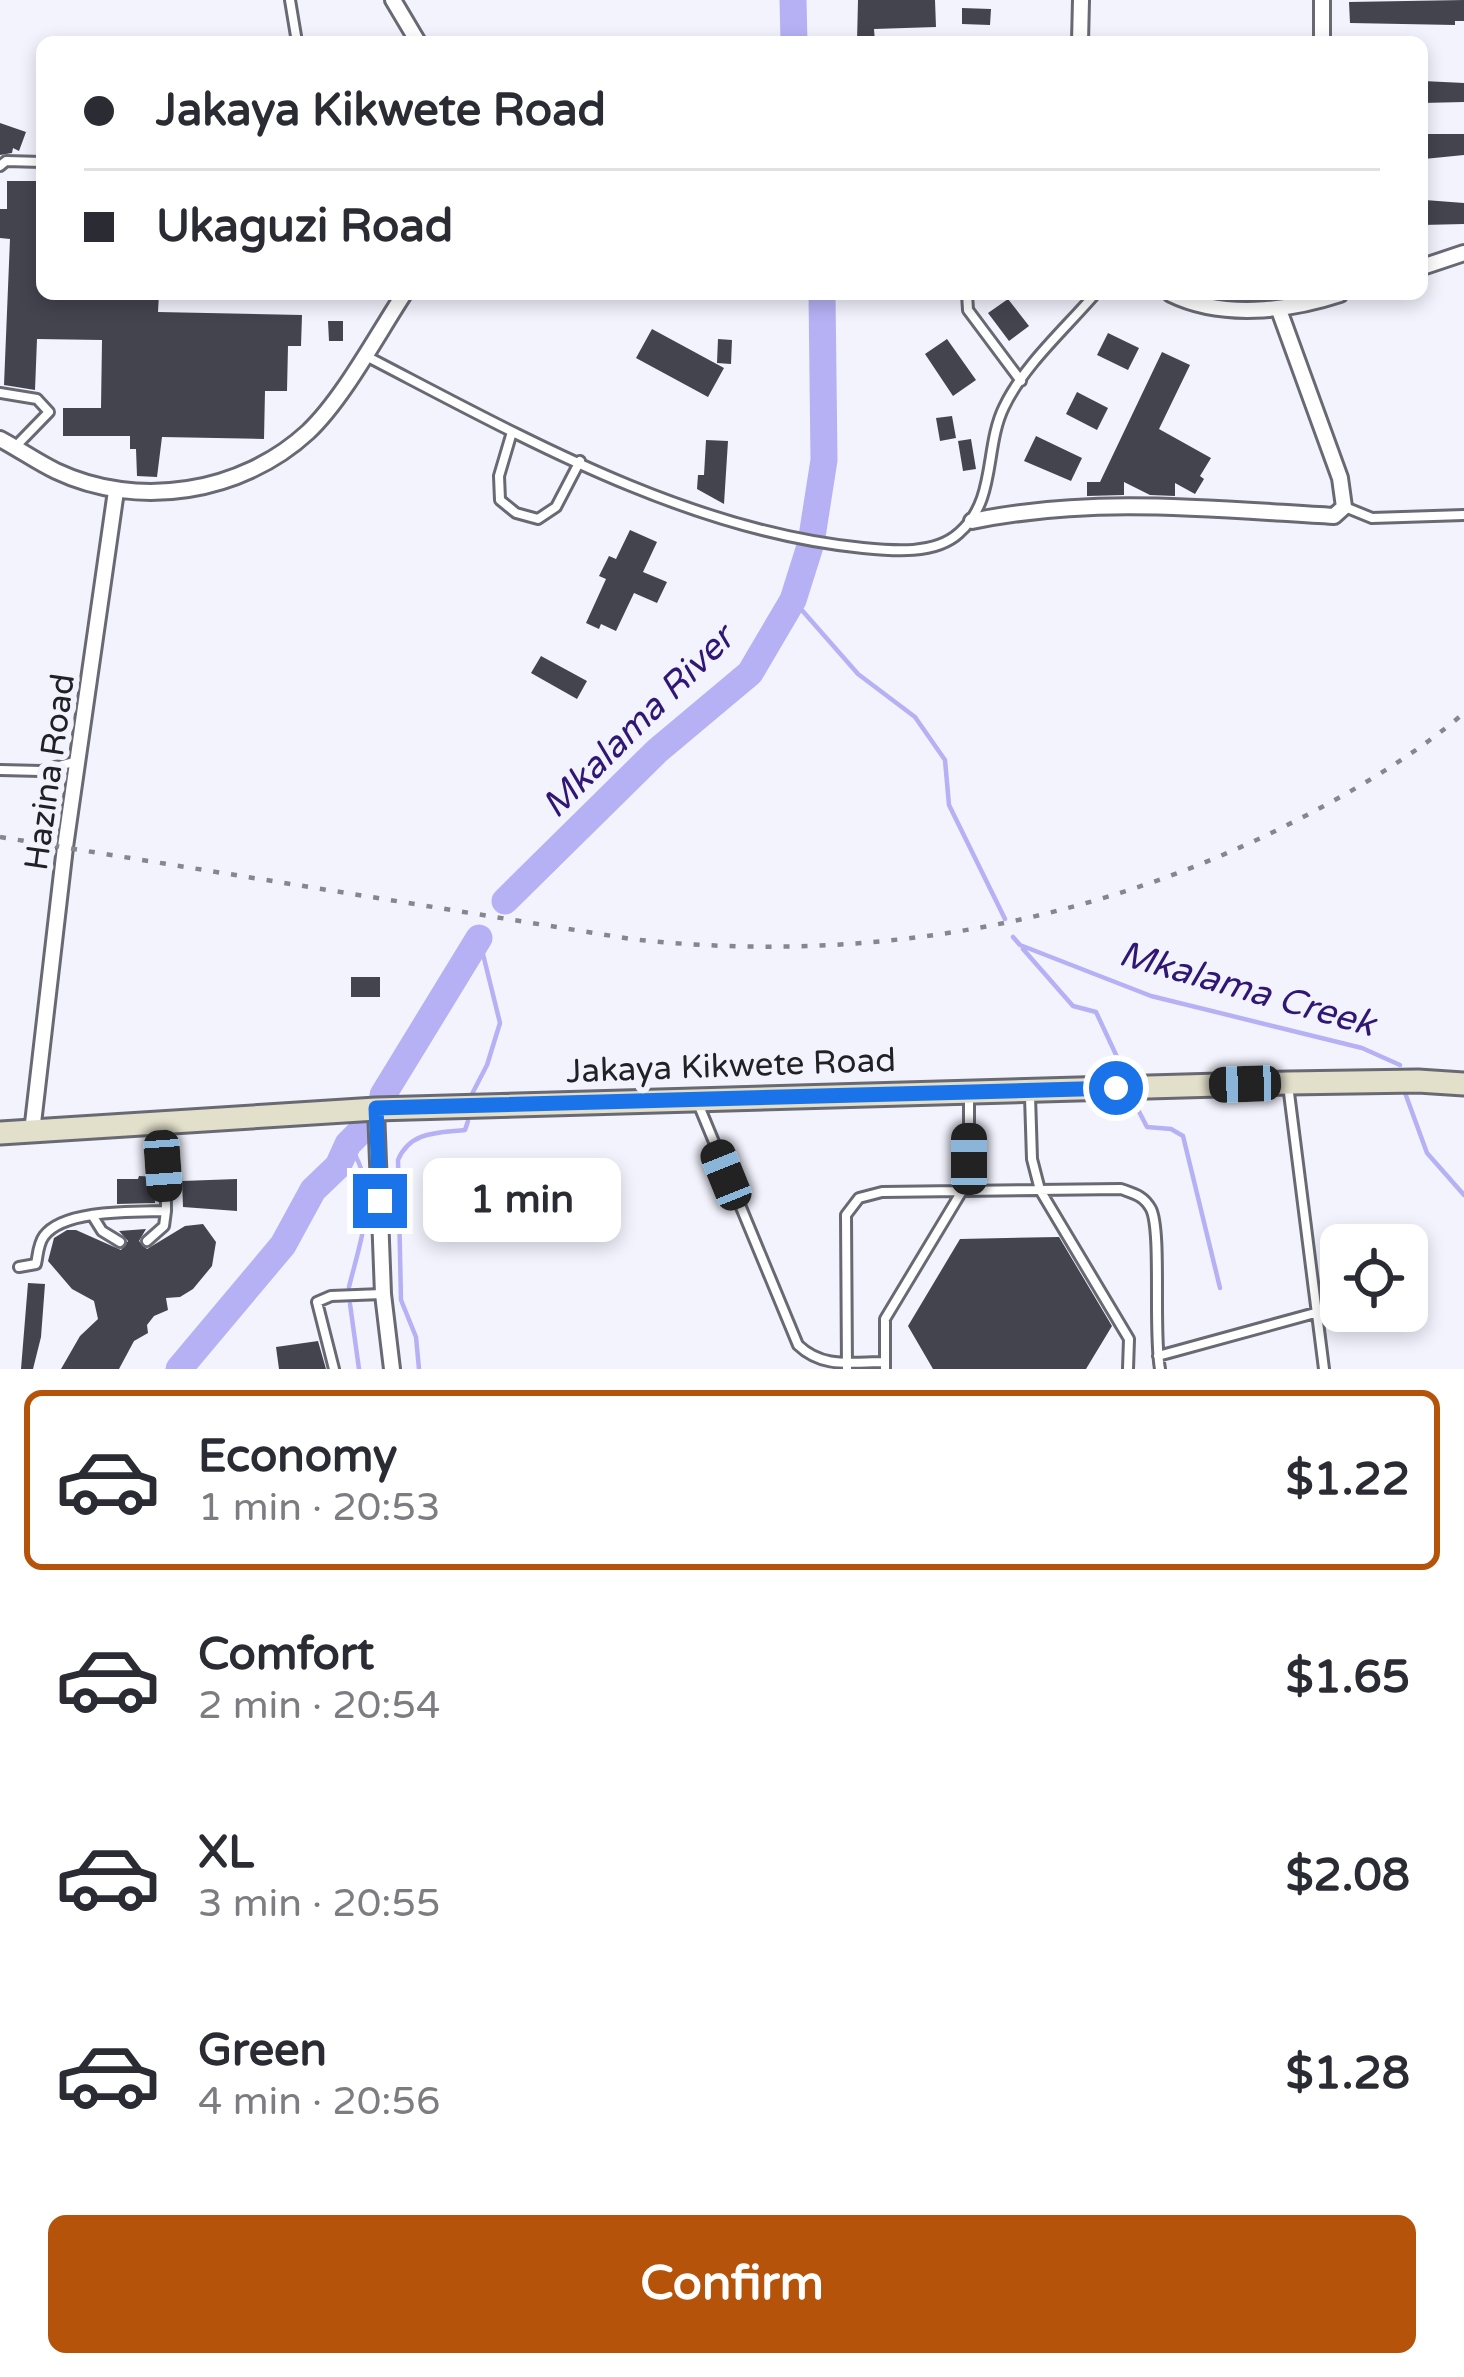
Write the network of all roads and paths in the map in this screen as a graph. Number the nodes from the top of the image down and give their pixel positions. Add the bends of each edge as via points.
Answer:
1 (290, 0) edge
2 (393, 0) edge
3 (1081, 0) edge
4 (1322, 0) edge
5 (296, 36) edge
6 (414, 36) edge
7 (1080, 36) edge
8 (1322, 36) edge
9 (36, 162) edge
10 (0, 166) edge
11 (1464, 253) edge
12 (1428, 265) edge
13 (400, 300) edge
14 (967, 300) edge
15 (1090, 300) edge
16 (1186, 300) edge
17 (1311, 300) edge
18 (1279, 310) junction
19 (364, 356) junction
20 (1021, 381) junction
21 (0, 393) edge
22 (512, 432) junction
23 (0, 439) edge
24 (15, 447) junction
25 (580, 461) junction
26 (116, 491) junction
27 (1344, 507) junction
28 (1464, 515) edge
29 (972, 521) junction
30 (79, 760) junction
31 (0, 770) edge
32 (1288, 1083) junction
33 (1464, 1084) edge
34 (1030, 1090) junction
35 (968, 1092) junction
36 (696, 1100) junction
37 (376, 1108) junction
38 (165, 1125) junction
39 (32, 1132) junction
40 (0, 1133) edge
41 (1040, 1190) junction
42 (962, 1191) junction
43 (166, 1210) junction
44 (92, 1215) junction
45 (147, 1241) dead end
46 (121, 1242) dead end
47 (19, 1267) dead end
48 (383, 1294) junction
49 (1315, 1313) junction
50 (1158, 1356) junction
51 (848, 1365) edge
52 (885, 1365) edge
53 (334, 1369) edge
54 (392, 1369) edge
55 (1128, 1369) edge
56 (1160, 1369) edge
57 (1324, 1369) edge

1 - 5 lane
2 - 6 street
3 - 7 street
4 - 8 street
9 - 10 lane
11 - 12 street
13 - 19 street
14 - 20 lane
15 - 20 lane
16 - 18 street
17 - 18 street
18 - 27 street
19 - 22 lane
19 - 26 street via 310,430 263,466 211,485
20 - 29 lane via 1002,410 989,482
21 - 24 lane via 37,400 49,412
22 - 25 lane
22 - 25 lane via 500,500 517,512 538,518 556,506
23 - 24 street
24 - 26 street
25 - 29 lane via 707,517 811,543 904,552 954,538
26 - 30 street, Hazina Road
27 - 28 lane via 1372,518
27 - 29 street via 1334,516 1060,506
30 - 31 lane via 41,771
30 - 39 street, Hazina Road
32 - 33 main road, Jakaya Kikwete Road
32 - 34 main road, Jakaya Kikwete Road
32 - 49 lane
34 - 35 main road, Jakaya Kikwete Road
34 - 41 lane
35 - 36 main road, Jakaya Kikwete Road
35 - 42 lane
36 - 37 main road, Jakaya Kikwete Road
36 - 51 lane via 798,1345 812,1359
37 - 38 main road, Jakaya Kikwete Road
37 - 48 street
38 - 39 main road, Jakaya Kikwete Road
38 - 43 lane
39 - 40 main road, Jakaya Kikwete Road
41 - 42 lane
41 - 50 lane via 1121,1189 1143,1197 1154,1215
41 - 55 lane via 1129,1339
42 - 51 lane via 882,1192 860,1198 846,1215
42 - 52 lane via 885,1319
43 - 44 lane
43 - 45 lane via 164,1226
44 - 46 lane
44 - 47 lane via 53,1227 40,1240 36,1264
48 - 53 lane via 317,1302
48 - 54 street
49 - 50 lane
49 - 57 lane
50 - 56 lane
51 - 52 lane

